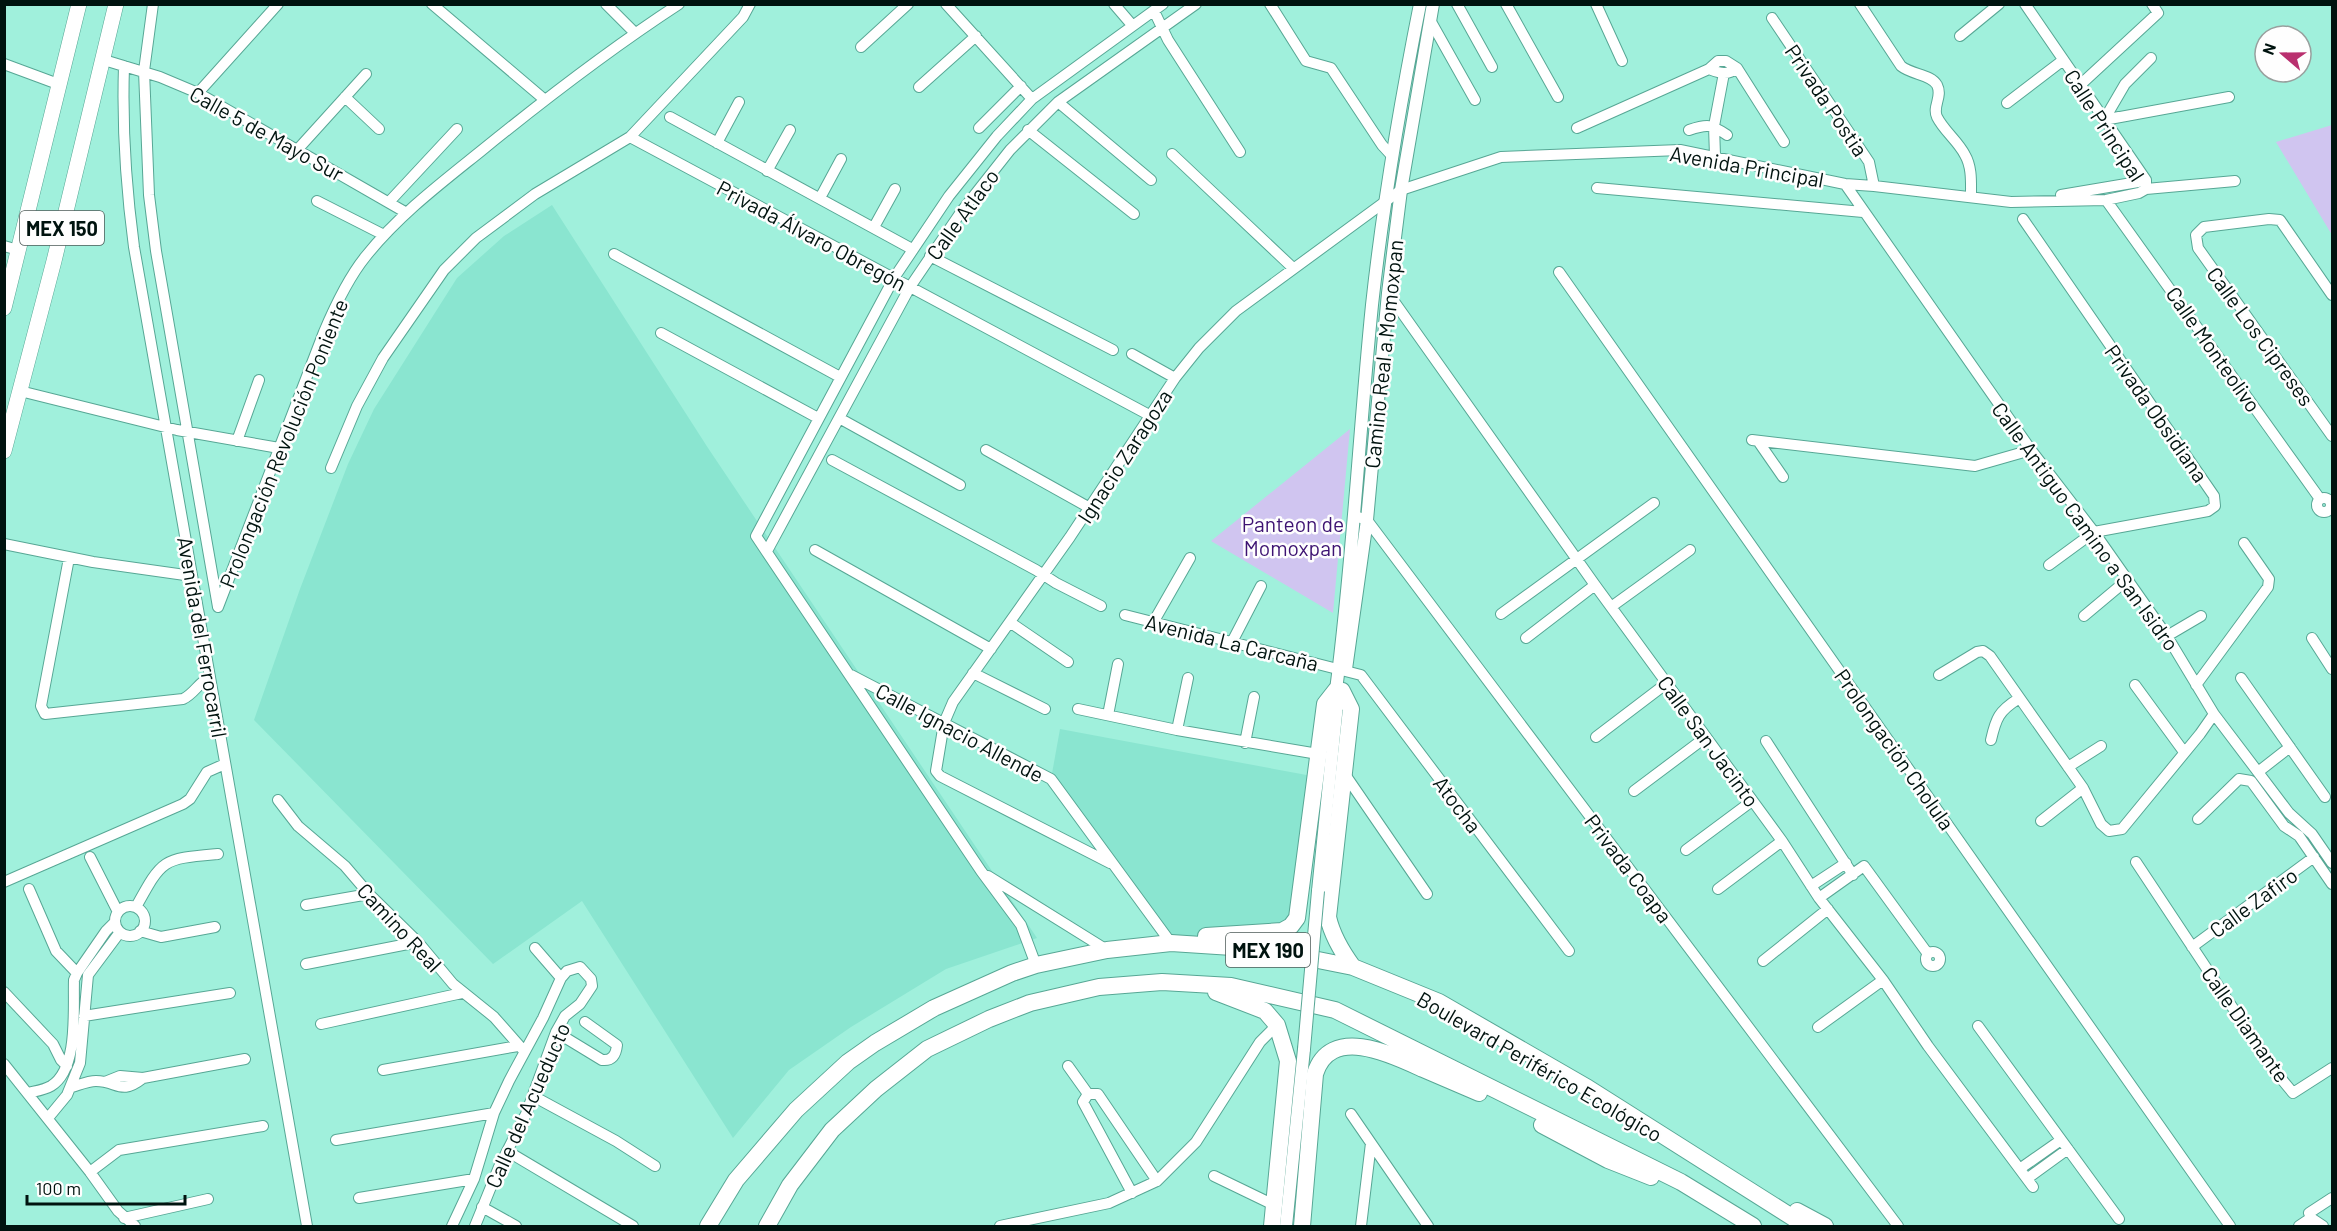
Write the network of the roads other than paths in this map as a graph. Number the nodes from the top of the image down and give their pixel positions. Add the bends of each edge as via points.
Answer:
1 (79, 4) edge
2 (116, 4) edge
3 (153, 4) edge
4 (278, 4) edge
5 (432, 4) edge
6 (606, 4) edge
7 (679, 4) edge
8 (750, 4) edge
9 (908, 4) edge
10 (946, 4) edge
11 (1114, 4) edge
12 (1196, 4) edge
13 (1270, 4) edge
14 (1457, 4) edge
15 (1506, 4) edge
16 (1596, 4) edge
17 (1860, 4) edge
18 (1999, 4) edge
19 (2025, 4) edge
20 (2152, 4) edge
21 (1159, 8) edge
22 (1427, 11) edge
23 (1772, 18) dead end
24 (1132, 25) junction
25 (1162, 28) junction
26 (635, 33) junction
27 (976, 36) junction
28 (1960, 36) dead end
29 (861, 47) dead end
30 (2151, 58) dead end
31 (104, 60) junction
32 (1623, 61) dead end
33 (2061, 62) junction
34 (4, 64) edge
35 (124, 66) junction
36 (1491, 67) dead end
37 (1737, 68) junction
38 (1709, 69) junction
39 (144, 71) junction
40 (366, 74) dead end
41 (1724, 74) junction
42 (58, 84) junction
43 (1021, 86) junction
44 (2079, 86) junction
45 (919, 87) dead end
46 (198, 93) junction
47 (345, 97) junction
48 (1558, 97) dead end
49 (2229, 97) dead end
50 (545, 99) junction
51 (1032, 99) junction
52 (1475, 99) dead end
53 (739, 102) dead end
54 (1058, 102) junction
55 (2007, 103) dead end
56 (670, 117) dead end
57 (2119, 117) dead end
58 (2104, 120) junction
59 (979, 128) dead end
60 (379, 129) dead end
61 (457, 129) dead end
62 (790, 129) dead end
63 (1577, 129) dead end
64 (1028, 130) junction
65 (1689, 130) dead end
66 (1719, 132) junction
67 (997, 136) junction
68 (630, 137) junction
69 (1784, 142) dead end
70 (717, 143) junction
71 (298, 148) junction
72 (1010, 150) junction
73 (1239, 152) dead end
74 (1172, 154) dead end
75 (1715, 156) junction
76 (1393, 157) junction
77 (841, 159) dead end
78 (767, 171) junction
79 (1151, 180) dead end
80 (2235, 181) dead end
81 (1845, 184) junction
82 (1874, 186) junction
83 (1597, 188) dead end
84 (895, 189) dead end
85 (2146, 189) junction
86 (1401, 190) junction
87 (2061, 195) dead end
88 (1971, 196) junction
89 (820, 198) junction
90 (1387, 199) junction
91 (2106, 200) junction
92 (317, 201) dead end
93 (389, 202) junction
94 (405, 212) junction
95 (1863, 212) junction
96 (1134, 214) dead end
97 (2023, 219) dead end
98 (874, 227) junction
99 (384, 235) junction
100 (11, 248) edge
101 (912, 249) junction
102 (614, 254) dead end
103 (930, 256) junction
104 (1293, 268) junction
105 (1559, 272) dead end
106 (894, 278) junction
107 (910, 287) junction
108 (1388, 293) junction
109 (2332, 295) edge
110 (4, 308) edge
111 (661, 333) dead end
112 (1113, 350) dead end
113 (1132, 354) dead end
114 (840, 377) junction
115 (1175, 378) junction
116 (259, 380) dead end
117 (20, 391) junction
118 (1151, 416) junction
119 (818, 418) junction
120 (839, 418) junction
121 (166, 427) junction
122 (811, 430) junction
123 (188, 432) junction
124 (2332, 436) edge
125 (827, 439) junction
126 (237, 441) junction
127 (279, 448) junction
128 (987, 450) dead end
129 (2031, 450) junction
130 (4, 451) edge
131 (832, 460) dead end
132 (332, 468) dead end
133 (1784, 477) dead end
134 (960, 485) dead end
135 (1654, 503) dead end
136 (1089, 508) junction
137 (2331, 513) edge
138 (1361, 518) junction
139 (2094, 532) junction
140 (2244, 543) dead end
141 (4, 544) edge
142 (815, 550) dead end
143 (1690, 550) dead end
144 (766, 551) junction
145 (69, 558) junction
146 (1190, 558) dead end
147 (1576, 558) junction
148 (2049, 565) dead end
149 (1044, 575) junction
150 (192, 576) junction
151 (2127, 580) junction
152 (1595, 585) junction
153 (1261, 586) dead end
154 (1101, 606) dead end
155 (1611, 606) junction
156 (218, 607) joint
157 (1501, 614) dead end
158 (1125, 615) dead end
159 (2084, 616) dead end
160 (2201, 616) dead end
161 (1154, 621) junction
162 (1011, 623) junction
163 (2167, 636) junction
164 (1526, 638) dead end
165 (2312, 638) dead end
166 (1232, 642) junction
167 (991, 649) junction
168 (1068, 662) dead end
169 (1118, 664) dead end
170 (2332, 669) edge
171 (1342, 670) junction
172 (848, 673) junction
173 (973, 673) junction
174 (1939, 675) dead end
175 (210, 677) junction
176 (1188, 678) dead end
177 (2241, 678) dead end
178 (1667, 683) junction
179 (2135, 685) dead end
180 (2196, 685) junction
181 (1338, 695) junction
182 (1254, 697) dead end
183 (2018, 699) junction
184 (1044, 709) dead end
185 (1078, 709) dead end
186 (2214, 714) junction
187 (1108, 716) junction
188 (944, 723) junction
189 (1177, 730) junction
190 (1596, 737) dead end
191 (1706, 737) junction
192 (1991, 740) dead end
193 (1766, 741) dead end
194 (1245, 743) junction
195 (2101, 746) dead end
196 (2290, 747) junction
197 (2184, 752) junction
198 (1318, 754) junction
199 (225, 764) junction
200 (2067, 767) junction
201 (1344, 772) junction
202 (2258, 772) junction
203 (2083, 788) junction
204 (1634, 791) dead end
205 (2325, 797) dead end
206 (278, 800) dead end
207 (1752, 801) junction
208 (2198, 819) dead end
209 (2041, 821) dead end
210 (1782, 841) junction
211 (1686, 850) dead end
212 (218, 854) dead end
213 (90, 856) dead end
214 (2314, 857) junction
215 (2332, 860) edge
216 (2136, 862) dead end
217 (1110, 863) junction
218 (1846, 863) junction
219 (981, 872) junction
220 (1853, 875) junction
221 (4, 882) edge
222 (2332, 884) edge
223 (1810, 886) junction
224 (29, 889) dead end
225 (1718, 889) dead end
226 (369, 894) junction
227 (1426, 894) dead end
228 (1819, 898) junction
229 (306, 905) dead end
230 (136, 907) junction
231 (1828, 909) junction
232 (118, 922) junction
233 (215, 927) dead end
234 (140, 931) junction
235 (418, 942) junction
236 (1171, 943) junction
237 (2192, 947) junction
238 (535, 948) dead end
239 (1107, 950) junction
240 (1569, 951) dead end
241 (1928, 954) dead end
242 (1763, 961) dead end
243 (306, 964) dead end
244 (1036, 966) junction
245 (1353, 967) junction
246 (77, 973) junction
247 (561, 978) junction
248 (1882, 980) junction
249 (1162, 982) junction
250 (4, 992) edge
251 (230, 993) dead end
252 (462, 993) junction
253 (84, 1016) junction
254 (585, 1022) dead end
255 (321, 1024) dead end
256 (1277, 1025) junction
257 (1978, 1026) dead end
258 (1818, 1028) dead end
259 (556, 1032) junction
260 (71, 1042) junction
261 (53, 1044) junction
262 (521, 1048) junction
263 (245, 1059) dead end
264 (4, 1064) edge
265 (80, 1064) junction
266 (67, 1066) junction
267 (1068, 1066) dead end
268 (2332, 1068) edge
269 (383, 1070) dead end
270 (100, 1082) junction
271 (72, 1087) junction
272 (28, 1093) junction
273 (1088, 1094) junction
274 (533, 1096) junction
275 (494, 1113) junction
276 (1351, 1114) dead end
277 (48, 1118) junction
278 (263, 1126) dead end
279 (336, 1140) dead end
280 (2061, 1140) junction
281 (1371, 1143) junction
282 (2068, 1149) junction
283 (507, 1151) junction
284 (481, 1158) junction
285 (655, 1166) dead end
286 (498, 1167) junction
287 (2021, 1168) junction
288 (90, 1172) junction
289 (1214, 1176) dead end
290 (474, 1179) junction
291 (1157, 1181) junction
292 (1681, 1182) junction
293 (1748, 1190) junction
294 (1132, 1192) junction
295 (359, 1198) dead end
296 (2332, 1198) edge
297 (208, 1199) dead end
298 (1274, 1205) junction
299 (482, 1207) junction
300 (124, 1218) junction
301 (2312, 1218) junction
302 (2119, 1219) dead end
303 (1033, 1223) edge
304 (135, 1227) edge
305 (307, 1227) edge
306 (452, 1227) edge
307 (475, 1227) edge
308 (516, 1227) edge
309 (633, 1227) edge
310 (708, 1227) edge
311 (768, 1227) edge
312 (1000, 1227) edge
313 (1272, 1227) edge
314 (1286, 1227) edge
315 (1302, 1227) edge
316 (1361, 1227) edge
317 (1428, 1227) edge
318 (1753, 1227) edge
319 (1806, 1227) edge
320 (1825, 1227) edge
321 (1898, 1227) edge
322 (2230, 1227) edge
323 (2299, 1227) edge
324 (2323, 1227) edge

1 - 42 main road, MEX 150
2 - 31 main road, MEX 150
3 - 39 street, Avenida del Ferrocarril
4 - 46 street
5 - 50 street
6 - 26 street
7 - 26 street, Prolongación Revolución Poniente
8 - 68 street via 743,17
9 - 29 street
10 - 27 street
11 - 24 street
12 - 25 street, Calle Atlaco
13 - 76 street via 1306,61 1331,68
14 - 36 street
15 - 48 street
16 - 32 street
17 - 88 street via 1901,66 1909,73 1930,78 1937,86 1937,117 1965,155
18 - 28 street
19 - 33 street, Calle Principal
20 - 44 street via 2158,13
21 - 24 street, Calle Atlaco
21 - 25 street
22 - 52 street
22 - 76 street, Camino Real a Momoxpan
22 - 86 street, Camino Real a Momoxpan
23 - 82 street, Privada Postia via 1869,162
24 - 51 street, Calle Atlaco
25 - 54 street, Calle Atlaco
25 - 73 street
26 - 50 street, Prolongación Revolución Poniente
27 - 43 street
27 - 45 street
30 - 58 street via 2125,84
31 - 35 street
31 - 117 main road, MEX 150
33 - 44 street, Calle Principal
33 - 55 street
33 - 87 street via 2138,182
34 - 42 street
35 - 39 street, Calle 5 de Mayo Sur
35 - 121 street, Avenida del Ferrocarril via 129,207
37 - 38 street via 1718,61
37 - 41 street
37 - 69 street
38 - 41 street
38 - 63 street
39 - 46 street, Calle 5 de Mayo Sur
39 - 123 street, Avenida del Ferrocarril via 149,195
40 - 47 street
41 - 66 street
42 - 100 main road, MEX 150
43 - 51 street
43 - 59 street
44 - 58 street, Calle Principal
46 - 71 street, Calle 5 de Mayo Sur
47 - 60 street
47 - 71 street
49 - 58 street
50 - 94 street, Prolongación Revolución Poniente
51 - 67 street, Calle Atlaco
53 - 70 street
54 - 64 street, Calle Atlaco
54 - 79 street
56 - 70 street
57 - 58 street
58 - 85 street, Calle Principal via 2146,180
61 - 93 street
62 - 78 street
64 - 72 street, Calle Atlaco
64 - 96 street
65 - 66 street via 1703,126
66 - 75 street
67 - 72 street
67 - 101 street, Calle Atlaco
68 - 106 street, Privada Álvaro Obregón
68 - 132 street via 535,194 476,238 444,270 383,358 357,406
70 - 78 street
71 - 93 street, Calle 5 de Mayo Sur
72 - 103 street, Calle Atlaco
74 - 104 street
75 - 81 street, Avenida Principal
75 - 86 street, Avenida Principal via 1680,150 1501,157
76 - 90 street, Camino Real a Momoxpan
77 - 89 street
78 - 89 street
80 - 85 street
81 - 82 street, Avenida Principal
81 - 95 street, Calle Antiguo Camino a San Isidro
82 - 88 street, Avenida Principal
83 - 95 street
84 - 98 street
85 - 91 street, Calle Principal
86 - 90 street, Avenida Principal
86 - 108 street, Camino Real a Momoxpan
88 - 91 street, Calle Principal via 2010,202
89 - 98 street
90 - 104 street, Ignacio Zaragoza
90 - 138 street, Camino Real a Momoxpan via 1372,305
91 - 137 street, Calle Monteolivo via 2320,498 2318,509
92 - 99 street
93 - 94 street, Calle 5 de Mayo Sur
94 - 99 street, Prolongación Revolución Poniente
95 - 129 street, Calle Antiguo Camino a San Isidro
97 - 139 street, Privada Obsidiana via 2214,496 2215,506 2208,511
98 - 101 street
99 - 127 street, Prolongación Revolución Poniente via 364,258 334,309
100 - 110 main road, MEX 150
101 - 106 street, Calle Atlaco
102 - 114 street
103 - 107 street, Calle Atlaco
103 - 112 street
104 - 115 street, Ignacio Zaragoza via 1236,311
105 - 322 street, Prolongación Cholula
106 - 107 street, Privada Álvaro Obregón
106 - 114 street, Calle Atlaco
107 - 118 street, Privada Álvaro Obregón
107 - 120 street, Calle Atlaco
108 - 138 street, Camino Real a Momoxpan
108 - 147 street, Calle San Jacinto
109 - 124 street, Calle Los Cipreses via 2280,220 2204,227 2196,235 2198,248
111 - 119 street
113 - 115 street
114 - 119 street, Calle Atlaco
115 - 118 street, Ignacio Zaragoza
116 - 126 street
117 - 121 street
117 - 130 main road, MEX 150
118 - 136 street, Ignacio Zaragoza
119 - 122 street, Calle Atlaco
120 - 125 street, Calle Atlaco
120 - 134 street
121 - 123 street
121 - 150 street, Avenida del Ferrocarril
122 - 125 street
122 - 144 street, Calle Atlaco via 756,536
123 - 126 street
123 - 156 street, Avenida del Ferrocarril
125 - 144 street, Calle Atlaco
126 - 127 street
127 - 156 street, Prolongación Revolución Poniente
128 - 136 street
129 - 133 street via 1975,466 1755,440
129 - 139 street, Calle Antiguo Camino a San Isidro
131 - 149 street
135 - 147 street
136 - 149 street, Ignacio Zaragoza
138 - 171 street, Camino Real a Momoxpan
138 - 321 street, Privada Coapa
139 - 148 street
139 - 151 street, Calle Antiguo Camino a San Isidro
140 - 180 street via 2269,579 2268,587
141 - 145 street
142 - 167 street
143 - 155 street
144 - 172 street
145 - 150 street
145 - 175 street via 42,711 49,715 183,699
146 - 161 street
147 - 152 street, Calle San Jacinto
147 - 157 street
149 - 154 street
149 - 162 street, Ignacio Zaragoza
150 - 175 street, Avenida del Ferrocarril
151 - 159 street
151 - 163 street, Calle Antiguo Camino a San Isidro
152 - 155 street, Calle San Jacinto
152 - 164 street
153 - 166 street
155 - 178 street, Calle San Jacinto
158 - 161 street, Avenida La Carcaña
160 - 163 street
161 - 166 street, Avenida La Carcaña
162 - 167 street, Ignacio Zaragoza
162 - 168 street
163 - 180 street, Calle Antiguo Camino a San Isidro
165 - 170 street
166 - 171 street, Avenida La Carcaña
167 - 173 street, Ignacio Zaragoza
169 - 187 street
171 - 181 street, Camino Real a Momoxpan
171 - 240 street, Atocha via 1361,675
172 - 188 street, Calle Ignacio Allende
172 - 219 street
173 - 184 street
173 - 188 street, Ignacio Zaragoza
174 - 183 street via 1983,651
175 - 199 street, Avenida del Ferrocarril
176 - 189 street
177 - 196 street
178 - 190 street
178 - 191 street, Calle San Jacinto
179 - 197 street
180 - 186 street, Calle Antiguo Camino a San Isidro
181 - 198 highway via 1325,704
181 - 201 highway via 1351,709
181 - 314 street, Camino Real a Momoxpan, bridge
182 - 194 street
183 - 192 street via 1996,719
183 - 200 street
185 - 187 street
186 - 197 street
186 - 202 street, Calle Antiguo Camino a San Isidro
187 - 189 street
188 - 217 street, Calle Ignacio Allende via 1051,779
188 - 217 street, Ignacio Zaragoza via 936,771 940,776
189 - 194 street
191 - 204 street
191 - 207 street, Calle San Jacinto
193 - 218 street
194 - 198 street
195 - 200 street
196 - 202 street
196 - 205 street
197 - 203 street via 2122,830 2109,831 2101,824
198 - 236 highway via 1299,914 1294,922 1278,932 1208,936
199 - 221 street via 211,768 183,804
199 - 305 street, Avenida del Ferrocarril
200 - 203 street
201 - 227 street
201 - 245 highway via 1328,916 1330,929
202 - 215 street, Calle Antiguo Camino a San Isidro
203 - 209 street
206 - 226 street, Camino Real via 298,826 331,853
207 - 210 street, Calle San Jacinto
207 - 211 street
208 - 214 street via 2239,779 2245,778
210 - 223 street, Calle San Jacinto
210 - 225 street
212 - 230 street via 169,862 154,875
213 - 232 street
214 - 222 street
214 - 237 street, Calle Zafiro
216 - 237 street
217 - 236 street, Calle Ignacio Allende
218 - 220 street
218 - 223 street
219 - 239 street
219 - 244 street via 1020,925
220 - 228 street
220 - 241 street via 1864,866
223 - 228 street, Calle San Jacinto
224 - 246 street via 56,951
226 - 229 street
226 - 235 street, Camino Real
228 - 231 street, Calle San Jacinto
230 - 232 street via 126,907
230 - 234 street via 144,918
231 - 242 street
231 - 248 street, Calle San Jacinto
232 - 234 street via 133,936
232 - 246 street via 106,931
232 - 253 street via 88,975
233 - 234 street via 161,937
235 - 243 street
235 - 252 street, Camino Real
236 - 239 highway, Boulevard Periférico Ecológico / MEX 190
236 - 245 highway, Boulevard Periférico Ecológico / MEX 190 via 1263,949
237 - 268 street, Calle Diamante via 2293,1093
238 - 247 street
239 - 244 highway, Boulevard Periférico Ecológico / MEX 190
244 - 310 highway, Boulevard Periférico Ecológico / MEX 190 via 934,1008 848,1062 765,1144 736,1180
245 - 293 highway, Boulevard Periférico Ecológico / MEX 190 via 1439,1002 1588,1089
246 - 260 street
247 - 259 street, Calle del Acueducto via 567,971 580,967 592,986
247 - 262 street, Calle del Acueducto via 543,1018
248 - 258 street
248 - 287 street, Calle San Jacinto
249 - 256 highway via 1210,990 1242,1001 1265,1011
249 - 292 highway, Boulevard Periférico Ecológico / MEX 190 via 1231,986 1335,1010
249 - 311 highway, Boulevard Periférico Ecológico / MEX 190 via 1100,987 1030,1003 989,1018 927,1049 832,1130 790,1185
250 - 261 street
251 - 253 street
252 - 255 street
252 - 262 street, Camino Real via 494,1017
253 - 265 street
254 - 259 street via 617,1045 613,1057 602,1060
256 - 291 street via 1260,1042 1196,1142
256 - 298 highway via 1288,1061
257 - 280 street
259 - 274 street, Calle del Acueducto
260 - 261 street
260 - 266 street
261 - 266 street
262 - 269 street
262 - 275 street, Calle del Acueducto
263 - 270 street
264 - 272 street
265 - 270 street
265 - 271 street
266 - 272 street via 49,1088
267 - 273 street
270 - 271 street
271 - 277 street
272 - 277 street
273 - 291 street via 1098,1094
273 - 294 street via 1083,1102
274 - 283 street, Calle del Acueducto
274 - 285 street
275 - 279 street
275 - 284 street, Calle del Acueducto
276 - 281 street
277 - 288 street
278 - 288 street via 119,1150
280 - 282 street
280 - 287 street
281 - 316 street
281 - 317 street
282 - 287 street, Calle San Jacinto via 2030,1182
282 - 302 street
283 - 286 street, Calle del Acueducto
283 - 309 street
284 - 286 street
284 - 290 street, Calle del Acueducto
286 - 299 street, Calle del Acueducto
288 - 300 street
289 - 298 street
290 - 295 street
290 - 306 street, Calle del Acueducto
291 - 294 street
292 - 315 highway via 1652,1177 1608,1160 1502,1104 1390,1054 1366,1047 1345,1048 1325,1057 1315,1074
292 - 318 highway, Boulevard Periférico Ecológico / MEX 190
293 - 319 highway, Boulevard Periférico Ecológico / MEX 190
293 - 320 highway, Boulevard Periférico Ecológico via 1781,1202
294 - 303 street via 1109,1203
296 - 301 street via 2308,1213
297 - 300 street
298 - 313 highway
299 - 307 street, Calle del Acueducto
299 - 308 street
300 - 304 street
301 - 323 street
301 - 324 street
303 - 312 street

